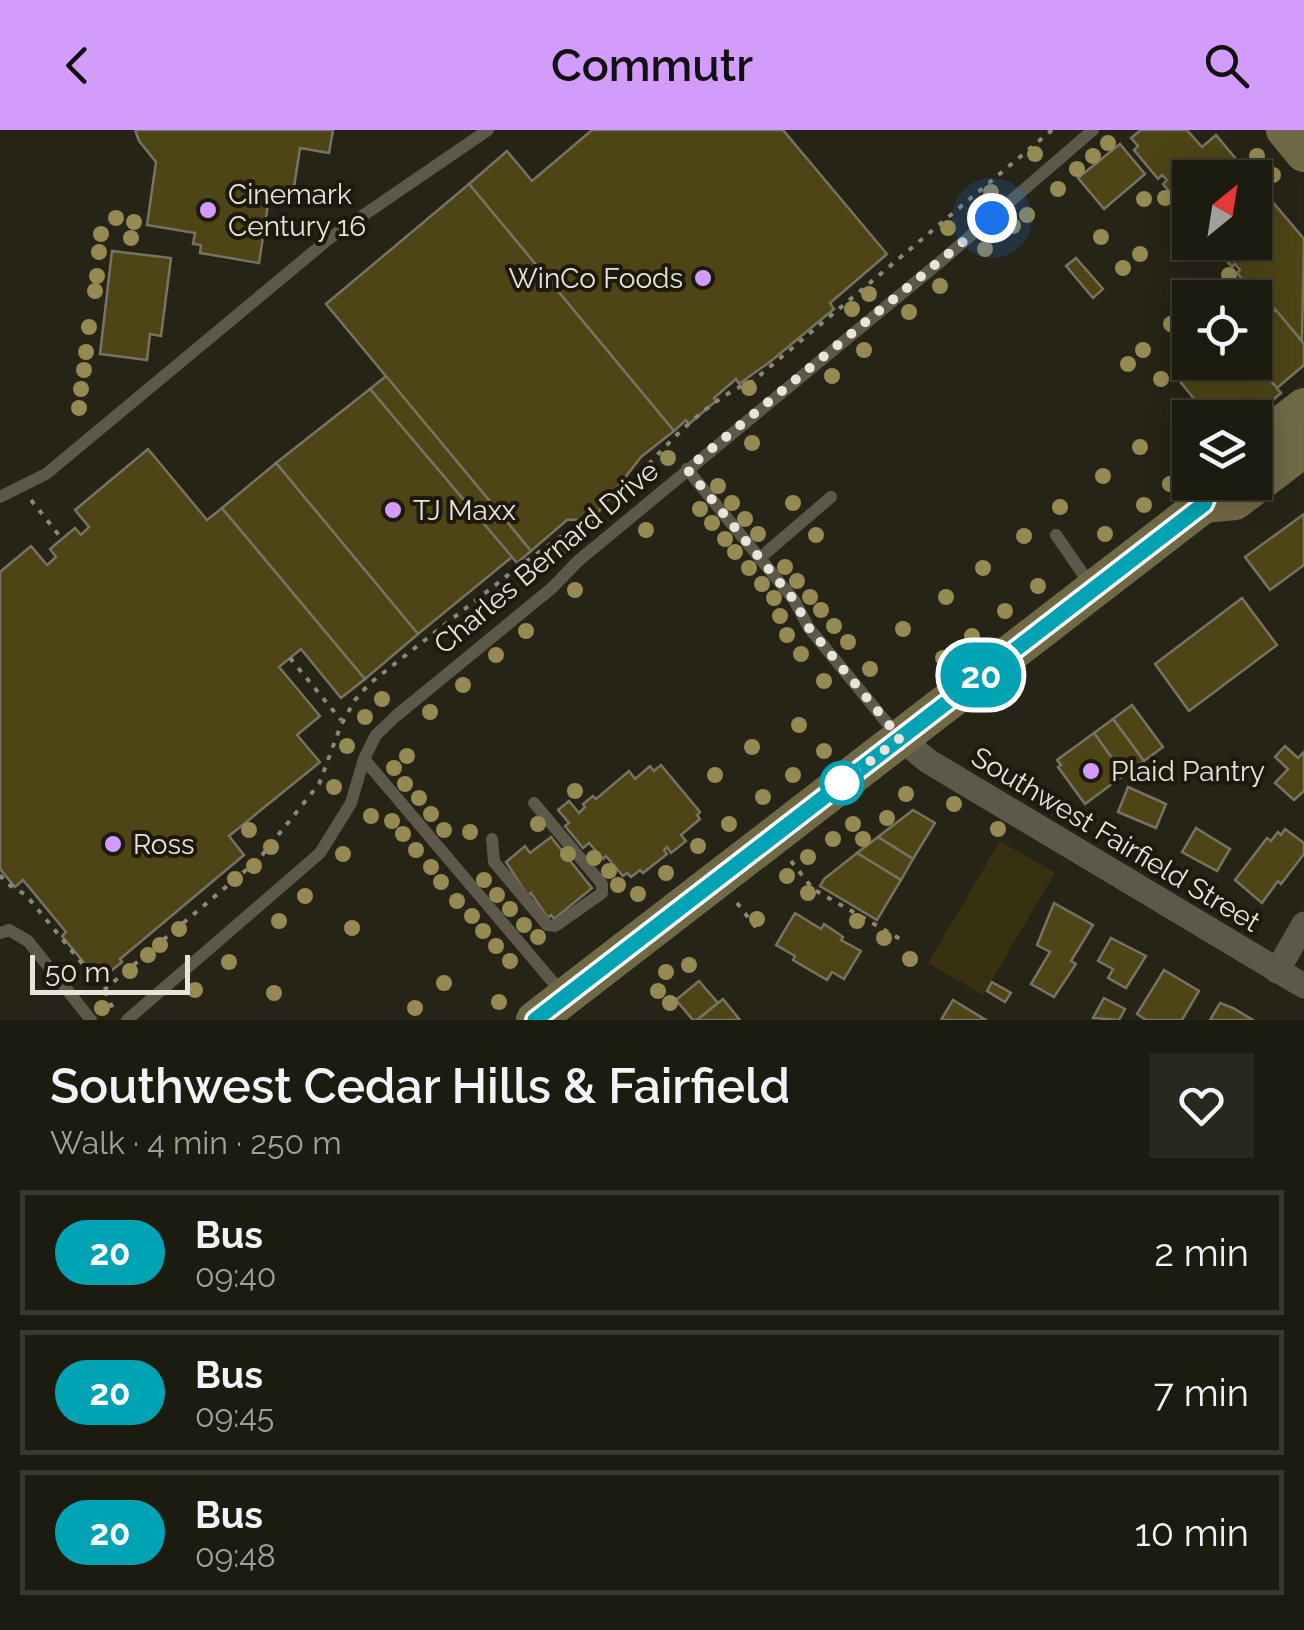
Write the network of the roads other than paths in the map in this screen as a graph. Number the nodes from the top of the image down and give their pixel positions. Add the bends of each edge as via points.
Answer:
1 (488, 130) edge
2 (1092, 130) edge
3 (1284, 130) edge
4 (1304, 153) edge
5 (1304, 407) edge
6 (1272, 432) edge
7 (1304, 448) edge
8 (687, 469) junction
9 (1272, 473) edge
10 (0, 496) edge
11 (831, 497) dead end
12 (1200, 500) edge
13 (1056, 535) dead end
14 (760, 558) junction
15 (1094, 589) junction
16 (900, 738) junction
17 (364, 759) junction
18 (534, 803) dead end
19 (492, 839) dead end
20 (1304, 924) edge
21 (0, 933) edge
22 (1277, 971) junction
23 (1304, 986) edge
24 (565, 996) junction
25 (92, 1020) edge
26 (127, 1020) edge
27 (535, 1020) edge

1 - 10 lane via 330,238 63,460
2 - 8 lane, Charles Bernard Drive
3 - 4 main road
5 - 6 main road
7 - 9 main road
8 - 14 lane
8 - 17 lane, Charles Bernard Drive via 396,716
11 - 14 lane
12 - 15 main road
13 - 15 lane
14 - 16 lane
15 - 16 main road
16 - 22 street, Southwest Fairfield Street
16 - 24 main road
17 - 24 lane
17 - 26 lane, Charles Bernard Drive via 351,803 320,852
18 - 19 lane via 602,884 602,893 547,925 494,862
20 - 22 street
21 - 25 lane via 10,930 28,941
22 - 23 street, Southwest Fairfield Street
24 - 27 main road

